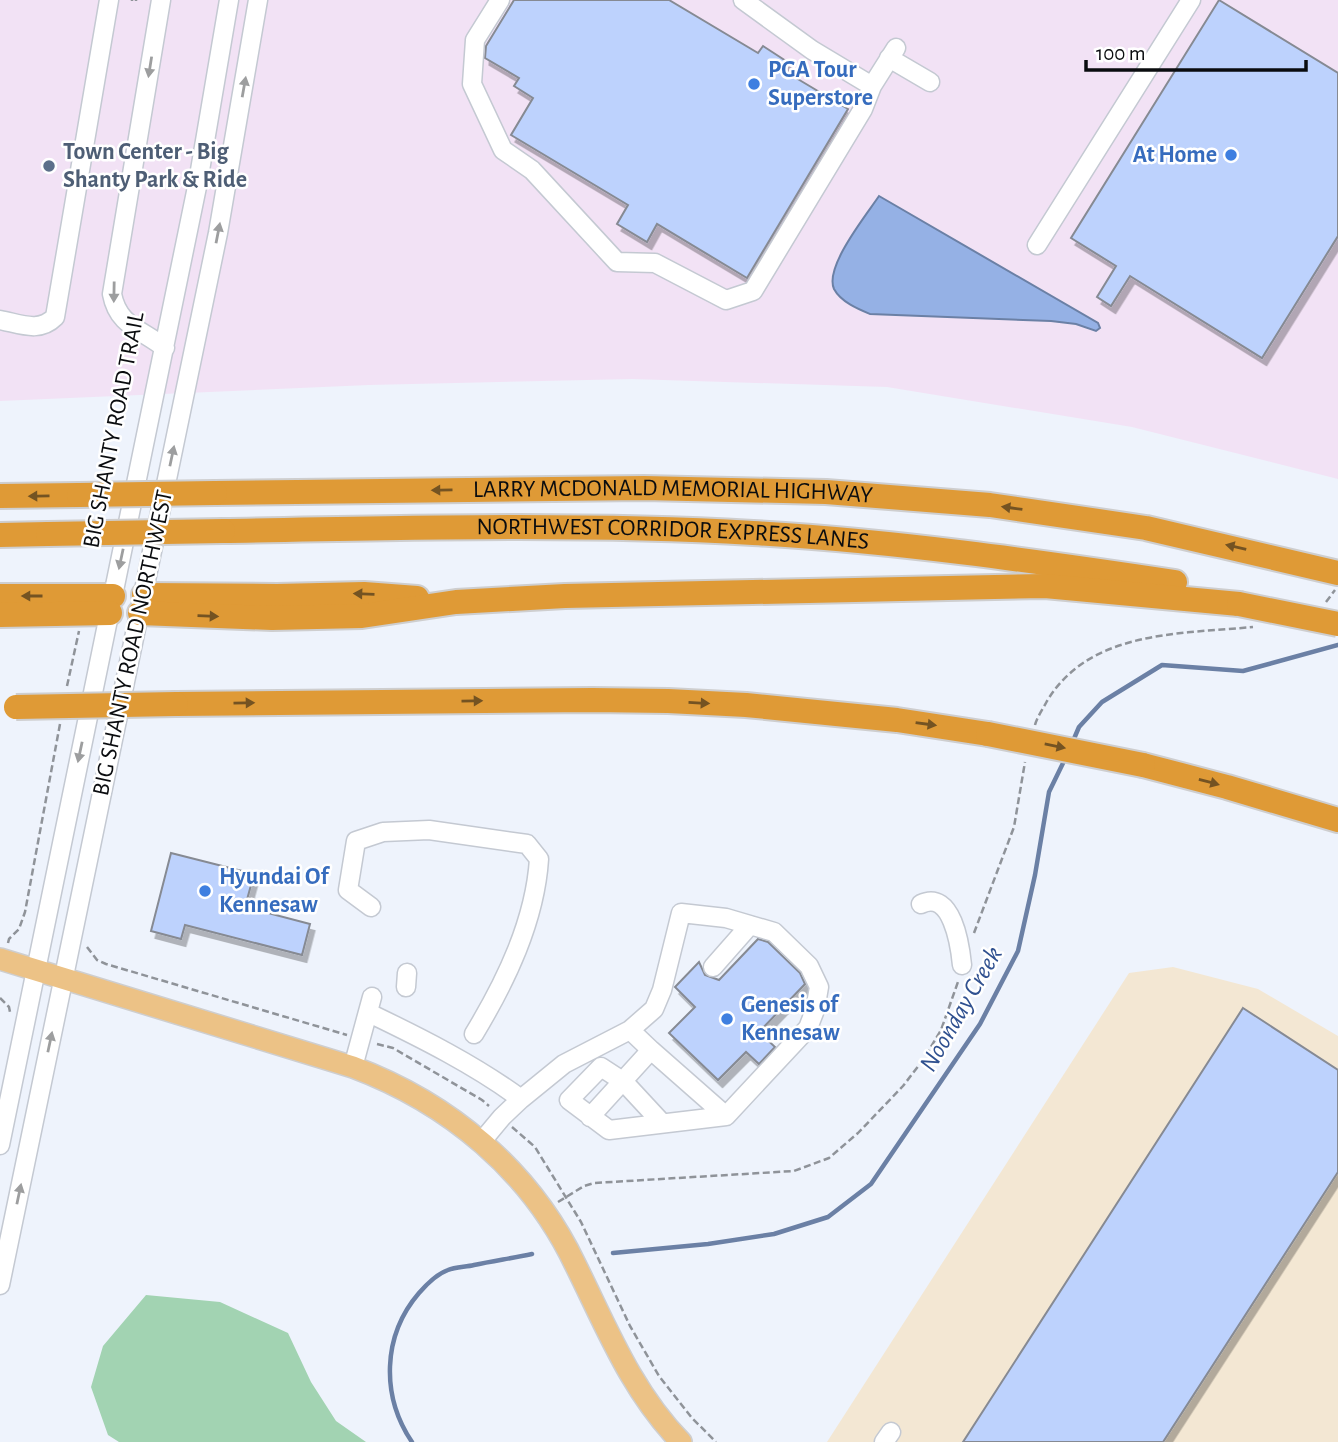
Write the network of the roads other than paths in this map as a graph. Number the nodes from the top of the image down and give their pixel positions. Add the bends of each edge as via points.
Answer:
1 (109, 0) edge
2 (161, 0) edge
3 (229, 0) edge
4 (258, 0) edge
5 (500, 0) edge
6 (743, 0) edge
7 (1191, 0) edge
8 (930, 82) dead end
9 (872, 86) junction
10 (1037, 245) dead end
11 (0, 320) edge
12 (164, 348) junction
13 (0, 496) edge
14 (0, 535) edge
15 (1338, 573) edge
16 (0, 596) edge
17 (1244, 599) junction
18 (111, 604) junction
19 (142, 604) junction
20 (0, 615) edge
21 (1338, 617) edge
22 (1338, 624) edge
23 (8, 707) edge
24 (1338, 820) edge
25 (921, 904) dead end
26 (371, 907) dead end
27 (750, 925) junction
28 (0, 959) edge
29 (962, 965) dead end
30 (713, 967) dead end
31 (35, 970) junction
32 (64, 979) junction
33 (630, 1030) junction
34 (474, 1034) dead end
35 (651, 1050) junction
36 (353, 1067) junction
37 (624, 1082) junction
38 (521, 1099) junction
39 (726, 1116) junction
40 (590, 1117) junction
41 (662, 1124) junction
42 (482, 1141) junction
43 (0, 1145) edge
44 (0, 1285) edge
45 (681, 1442) edge

1 - 11 street via 55,317 40,328
2 -> 12 street via 112,293 120,318
3 - 12 street, BIG SHANTY ROAD NORTHWEST
19 -> 4 street, BIG SHANTY ROAD NORTHWEST via 218,233
5 - 9 street via 475,40 472,85 503,150 532,170 617,262 655,263 726,300 753,291
6 - 9 street
7 - 10 street
8 - 9 street via 893,53
12 -> 18 street, BIG SHANTY ROAD NORTHWEST
15 -> 13 highway, LARRY MCDONALD MEMORIAL HIGHWAY, bridge via 1146,528 990,505 826,492 630,488
14 - 17 highway, NORTHWEST CORRIDOR EXPRESS LANES, bridge via 433,528 752,533 874,542 1070,566
18 -> 16 highway
17 - 19 highway via 1045,586 456,602 364,593
17 - 21 highway, NORTHWEST CORRIDOR EXPRESS LANES
17 - 22 highway, bridge
18 - 19 street
18 - 20 highway via 84,614
18 -> 31 street, BIG SHANTY ROAD NORTHWEST
19 - 32 street, BIG SHANTY ROAD NORTHWEST
23 -> 24 highway, bridge via 578,700 746,705 988,734 1143,765
25 - 29 street via 936,901 948,912
26 - 34 street via 348,890 356,841 383,832 429,830 527,844 538,859 537,878 519,947
27 - 30 street
27 - 33 street via 681,913 654,1009
27 - 39 street via 774,932 809,966 818,987 808,1028
28 - 31 main road
31 - 32 main road
31 - 43 street, BIG SHANTY ROAD NORTHWEST
32 - 36 main road
44 -> 32 street, BIG SHANTY ROAD NORTHWEST
33 - 35 street
33 - 38 street via 564,1064
35 - 37 street
35 - 39 street
36 - 38 street via 371,1005 401,1028
36 - 42 main road via 421,1098
37 - 40 street
37 - 40 street via 601,1067 569,1100
37 - 41 street
38 - 42 street
39 - 41 street
40 - 41 street via 609,1130
42 - 45 main road via 545,1211 624,1364

